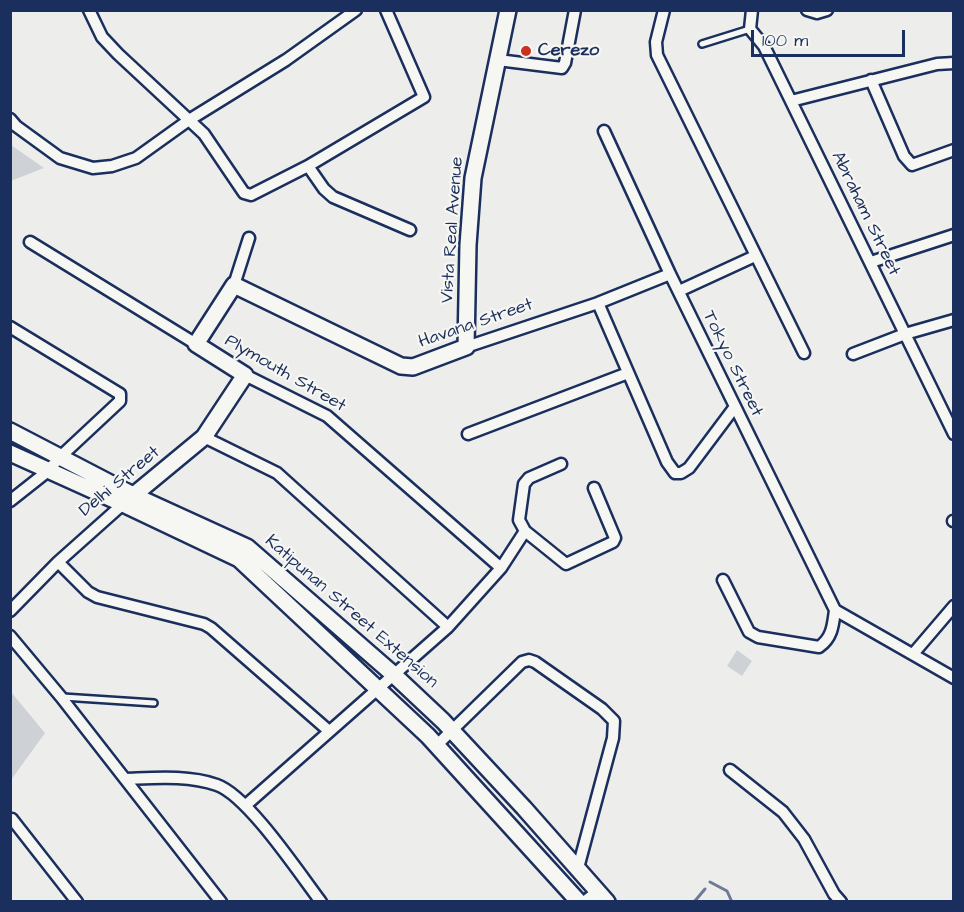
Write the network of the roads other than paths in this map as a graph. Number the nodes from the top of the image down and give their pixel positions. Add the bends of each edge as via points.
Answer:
1 (89, 10) edge
2 (356, 10) edge
3 (386, 10) edge
4 (508, 10) edge
5 (575, 10) edge
6 (664, 10) edge
7 (752, 10) edge
8 (807, 10) edge
9 (827, 10) edge
10 (750, 29) junction
11 (702, 44) dead end
12 (498, 60) junction
13 (954, 63) edge
14 (872, 80) junction
15 (790, 100) junction
16 (10, 118) edge
17 (189, 120) junction
18 (604, 131) dead end
19 (954, 150) edge
20 (308, 166) junction
21 (410, 230) dead end
22 (954, 234) edge
23 (249, 238) dead end
24 (30, 242) dead end
25 (755, 256) junction
26 (871, 262) junction
27 (670, 274) junction
28 (234, 285) junction
29 (679, 291) junction
30 (598, 303) junction
31 (954, 320) edge
32 (10, 327) edge
33 (905, 334) junction
34 (196, 344) junction
35 (466, 347) junction
36 (804, 353) dead end
37 (853, 354) dead end
38 (628, 373) junction
39 (245, 375) junction
40 (735, 408) junction
41 (10, 431) edge
42 (468, 434) dead end
43 (954, 434) edge
44 (204, 437) junction
45 (10, 453) edge
46 (59, 458) junction
47 (561, 464) dead end
48 (48, 471) junction
49 (594, 488) dead end
50 (128, 499) junction
51 (10, 501) edge
52 (525, 531) junction
53 (58, 562) junction
54 (501, 568) junction
55 (723, 580) dead end
56 (954, 606) edge
57 (835, 610) junction
58 (10, 611) edge
59 (448, 627) junction
60 (10, 636) edge
61 (913, 654) junction
62 (393, 675) junction
63 (954, 678) edge
64 (377, 689) junction
65 (61, 697) junction
66 (154, 703) dead end
67 (453, 730) junction
68 (329, 731) junction
69 (437, 745) junction
70 (730, 770) dead end
71 (125, 779) junction
72 (246, 805) junction
73 (11, 820) edge
74 (578, 868) junction
75 (602, 896) edge
76 (76, 902) edge
77 (221, 902) edge
78 (321, 902) edge
79 (582, 902) edge
80 (841, 902) edge

1 - 17 street via 102,37
2 - 17 street via 286,60
3 - 20 street via 424,94 422,100
4 - 12 street, Vista Real Avenue
5 - 12 street via 562,68
6 - 25 street via 657,55
7 - 10 street
8 - 9 street
10 - 11 lane
10 - 15 street, Abraham Street via 764,46
12 - 35 street, Vista Real Avenue via 472,178
13 - 14 street
14 - 15 street
14 - 19 street via 904,156 912,165
15 - 26 street, Abraham Street
16 - 17 street via 60,159 93,168 136,158
17 - 20 street via 204,134 244,193 251,195
18 - 27 street, Tokyo Street
20 - 21 street via 333,197
22 - 26 street
23 - 28 street
24 - 34 street, Plymouth Street
25 - 29 street
25 - 36 street
26 - 33 street, Abraham Street
27 - 29 street, Tokyo Street
27 - 30 street, Havana Street
28 - 34 street
28 - 35 street, Havana Street via 401,366 413,367
29 - 40 street, Tokyo Street
30 - 35 street, Havana Street
30 - 38 street
31 - 33 street
32 - 46 street via 120,394 120,401
33 - 37 street
33 - 43 street, Abraham Street
34 - 39 street, Plymouth Street
38 - 40 street via 675,473 689,468
38 - 42 street
39 - 44 street, Delhi Street
39 - 54 street, Plymouth Street via 327,416
40 - 57 street, Tokyo Street
41 - 46 street, Katipunan Street Extension
44 - 50 street, Delhi Street
44 - 59 street via 277,473
45 - 48 street, Katipunan Street Extension
46 - 48 street
46 - 50 street, Katipunan Street Extension
47 - 52 street via 524,484 519,520
48 - 50 street, Katipunan Street Extension
48 - 51 street
49 - 52 street via 615,534 613,542 566,564
50 - 53 street, Delhi Street
50 - 62 street, Katipunan Street Extension via 247,547
50 - 64 street, Katipunan Street Extension via 239,559
52 - 54 street
53 - 58 street, Delhi Street
53 - 68 street via 97,597 212,628
54 - 59 street
55 - 57 street via 749,632 758,637 819,647 827,642
56 - 61 street
57 - 61 street
59 - 62 street
60 - 65 street
61 - 63 street
62 - 64 street
62 - 67 street, Katipunan Street Extension
64 - 68 street
64 - 69 street, Katipunan Street Extension
65 - 66 lane
65 - 71 street
67 - 69 street
67 - 74 street, Katipunan Street Extension
67 - 74 street via 522,662 529,660 614,721 613,738
68 - 72 street
69 - 79 street, Katipunan Street Extension
70 - 80 street via 783,812
71 - 72 street via 196,780 219,786
71 - 77 street
72 - 78 street
73 - 76 street
74 - 75 street, Katipunan Street Extension
75 - 79 street

